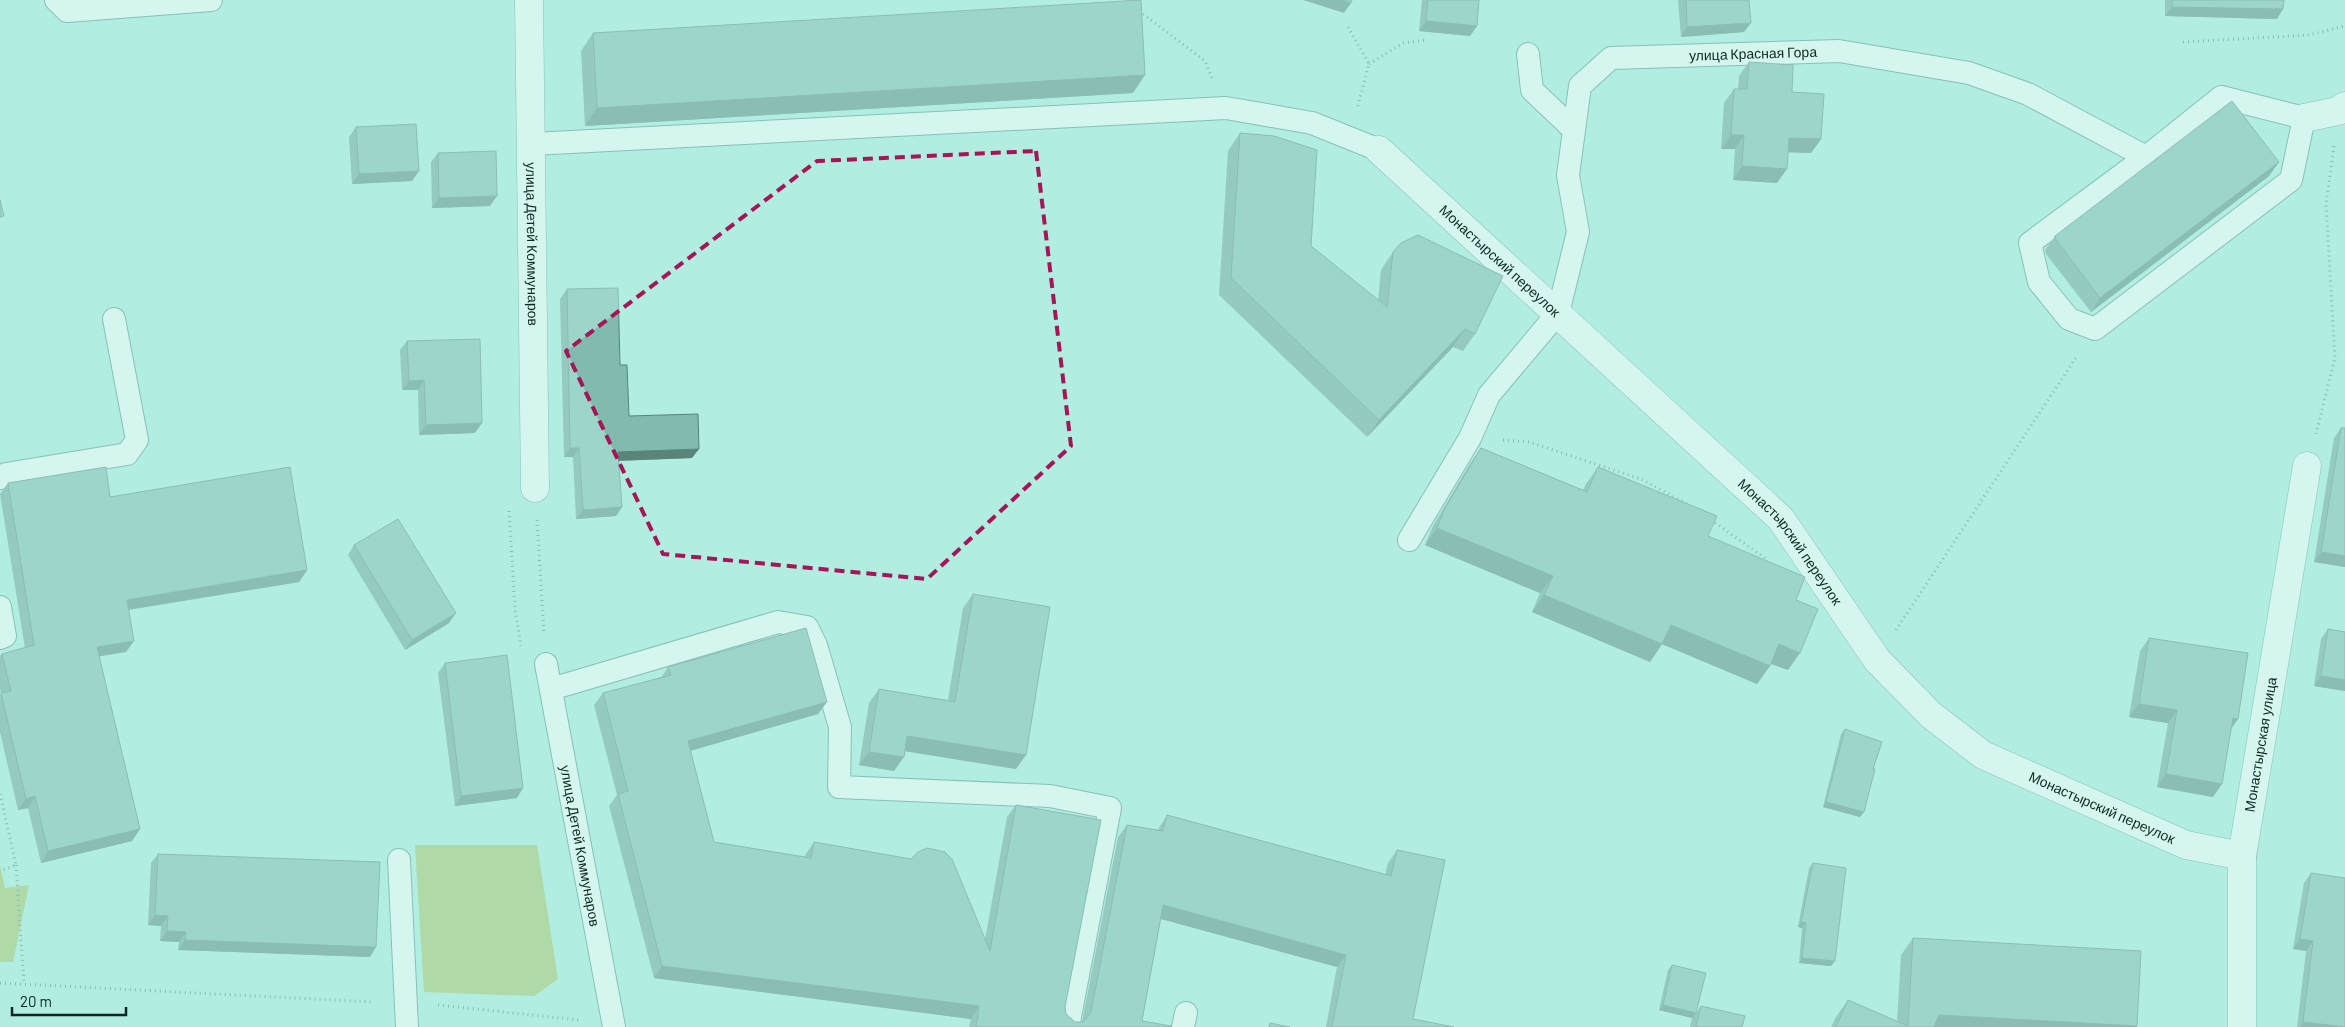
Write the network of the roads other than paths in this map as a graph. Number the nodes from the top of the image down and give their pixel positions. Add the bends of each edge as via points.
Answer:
1 (56, 0) edge
2 (211, 0) edge
3 (529, 0) edge
4 (1528, 54) dead end
5 (2342, 108) edge
6 (2304, 118) junction
7 (1574, 130) junction
8 (532, 144) junction
9 (1379, 150) joint
10 (2146, 157) junction
11 (1558, 312) junction
12 (114, 319) dead end
13 (2307, 466) road end
14 (0, 478) edge
15 (535, 488) road end
16 (1409, 540) dead end
17 (0, 607) edge
18 (0, 638) edge
19 (546, 664) road end
20 (551, 689) junction
21 (2242, 856) junction
22 (399, 860) dead end
23 (1069, 1022) edge
24 (407, 1027) edge
25 (614, 1027) edge
26 (2242, 1027) edge

1 - 2 lane via 67,11
3 - 8 street, улица Детей Коммунаров
4 - 7 lane via 1532,90
5 - 6 street
6 - 10 lane via 2220,97
6 - 10 lane via 2291,180 2094,329 2069,319 2039,282 2030,243
7 - 10 lane, улица Красная Гора via 1580,86 1611,58 1839,51 1969,73 2028,94
7 - 11 lane, улица Красная Гора via 1568,175 1578,232
8 - 9 lane via 1226,108 1312,123
8 - 15 street, улица Детей Коммунаров
9 - 11 street, Монастырский переулок
11 - 16 lane via 1490,395 1470,438
11 - 21 street, Монастырский переулок via 1781,519 1876,660 1931,715 1983,756 2186,845
12 - 14 lane via 137,440 127,454 6,474
13 - 21 street, Монастырская улица
17 - 18 lane via 5,636
19 - 20 lane, улица Детей Коммунаров
20 - 23 lane via 778,622 807,627 816,645 840,727 839,787 1050,796 1110,808
20 - 25 lane, улица Детей Коммунаров
21 - 26 street, Монастырская улица
22 - 24 lane

